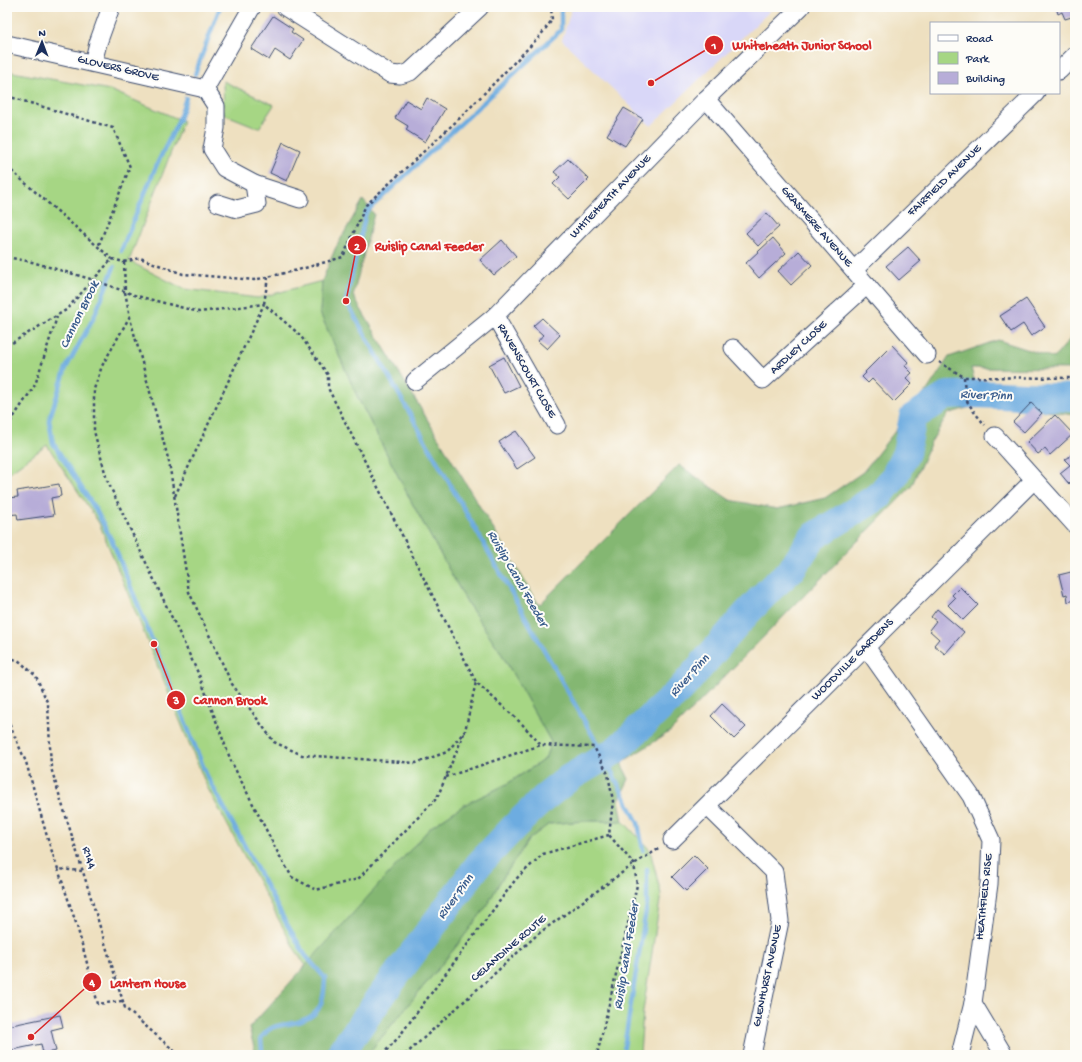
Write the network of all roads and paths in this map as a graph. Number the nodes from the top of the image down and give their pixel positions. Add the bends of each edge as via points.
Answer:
1 (111, 7) edge
2 (252, 7) edge
3 (285, 7) edge
4 (480, 7) edge
5 (801, 7) edge
6 (7, 44) edge
7 (1075, 55) edge
8 (93, 63) junction
9 (1060, 70) edge
10 (205, 89) junction
11 (1035, 94) edge
12 (7, 96) edge
13 (706, 99) junction
14 (7, 167) edge
15 (254, 184) junction
16 (300, 199) dead end
17 (218, 203) dead end
18 (98, 247) junction
19 (7, 257) edge
20 (112, 259) dead end
21 (124, 262) dead end
22 (854, 270) junction
23 (268, 277) dead end
24 (867, 285) junction
25 (125, 292) junction
26 (264, 304) junction
27 (57, 316) dead end
28 (130, 316) junction
29 (495, 316) junction
30 (733, 348) dead end
31 (927, 355) joint
32 (964, 377) junction
33 (1075, 378) edge
34 (415, 381) dead end
35 (557, 425) dead end
36 (7, 427) edge
37 (995, 436) joint
38 (1034, 480) junction
39 (175, 497) junction
40 (1075, 525) edge
41 (866, 647) junction
42 (7, 658) edge
43 (476, 682) junction
44 (7, 719) edge
45 (465, 731) junction
46 (541, 745) junction
47 (446, 777) junction
48 (707, 806) junction
49 (609, 835) junction
50 (672, 840) joint
51 (634, 864) junction
52 (58, 869) junction
53 (83, 872) junction
54 (122, 1001) junction
55 (973, 1003) junction
56 (179, 1055) edge
57 (382, 1055) edge
58 (405, 1055) edge
59 (599, 1055) edge
60 (621, 1055) edge
61 (752, 1055) edge
62 (960, 1055) edge
63 (1004, 1055) edge

1 - 8 street
2 - 10 street
3 - 4 street via 390,74 400,75 410,72
5 - 13 street, WHITEHEATH AVENUE
6 - 8 street, GLOVERS GROVE
7 - 9 street
8 - 10 street, GLOVERS GROVE
10 - 15 street via 216,106 216,128 212,149 224,168
11 - 22 street, FAIRFIELD AVENUE
12 - 18 path via 113,128 130,167
13 - 22 street, GRASMERE AVENUE
13 - 29 street, WHITEHEATH AVENUE
14 - 18 path
15 - 16 street
15 - 17 street via 257,204 237,209
18 - 20 path
19 - 25 path via 32,262
21 - 25 path
22 - 24 street, GRASMERE AVENUE
23 - 26 path
24 - 30 street, ARDLEY CLOSE via 763,380
24 - 31 street, GRASMERE AVENUE
25 - 26 path via 200,312
25 - 28 path
26 - 39 path
26 - 43 path via 300,335 328,376 328,388
27 - 36 path via 35,385
28 - 39 path via 169,462
28 - 47 path via 102,366 94,389 94,431 102,467 199,675 231,761 292,877 316,890 358,879 437,798
29 - 34 street, WHITEHEATH AVENUE
29 - 35 street, RAVENSCOURT CLOSE
31 - 32 path
32 - 33 path
32 - 37 path via 965,398 975,414
37 - 38 street
38 - 40 street
38 - 41 street, WOODVILLE GARDENS
39 - 45 path via 189,592 232,684 274,742 302,755 416,763 447,752
41 - 48 street, WOODVILLE GARDENS
41 - 55 street, HEATHFIELD RISE via 971,796 991,840 989,884
42 - 53 path, R144 via 18,660 36,676 48,704 51,768
43 - 45 path
43 - 46 path
44 - 52 path via 26,762
45 - 47 path
46 - 47 path
46 - 49 path via 594,747 608,774 613,802
48 - 50 street, WOODVILLE GARDENS
48 - 61 street, GLENHURST AVENUE via 774,872 780,921
49 - 51 path
49 - 57 path via 543,854 516,879 398,1038
50 - 51 path, CELANDINE ROUTE
51 - 58 path, CELANDINE ROUTE via 538,934
51 - 59 path via 637,885
52 - 53 path
52 - 54 path via 98,1004
53 - 54 path, R144
54 - 56 path, R144 via 125,1008
55 - 62 street
55 - 63 street
59 - 60 path

